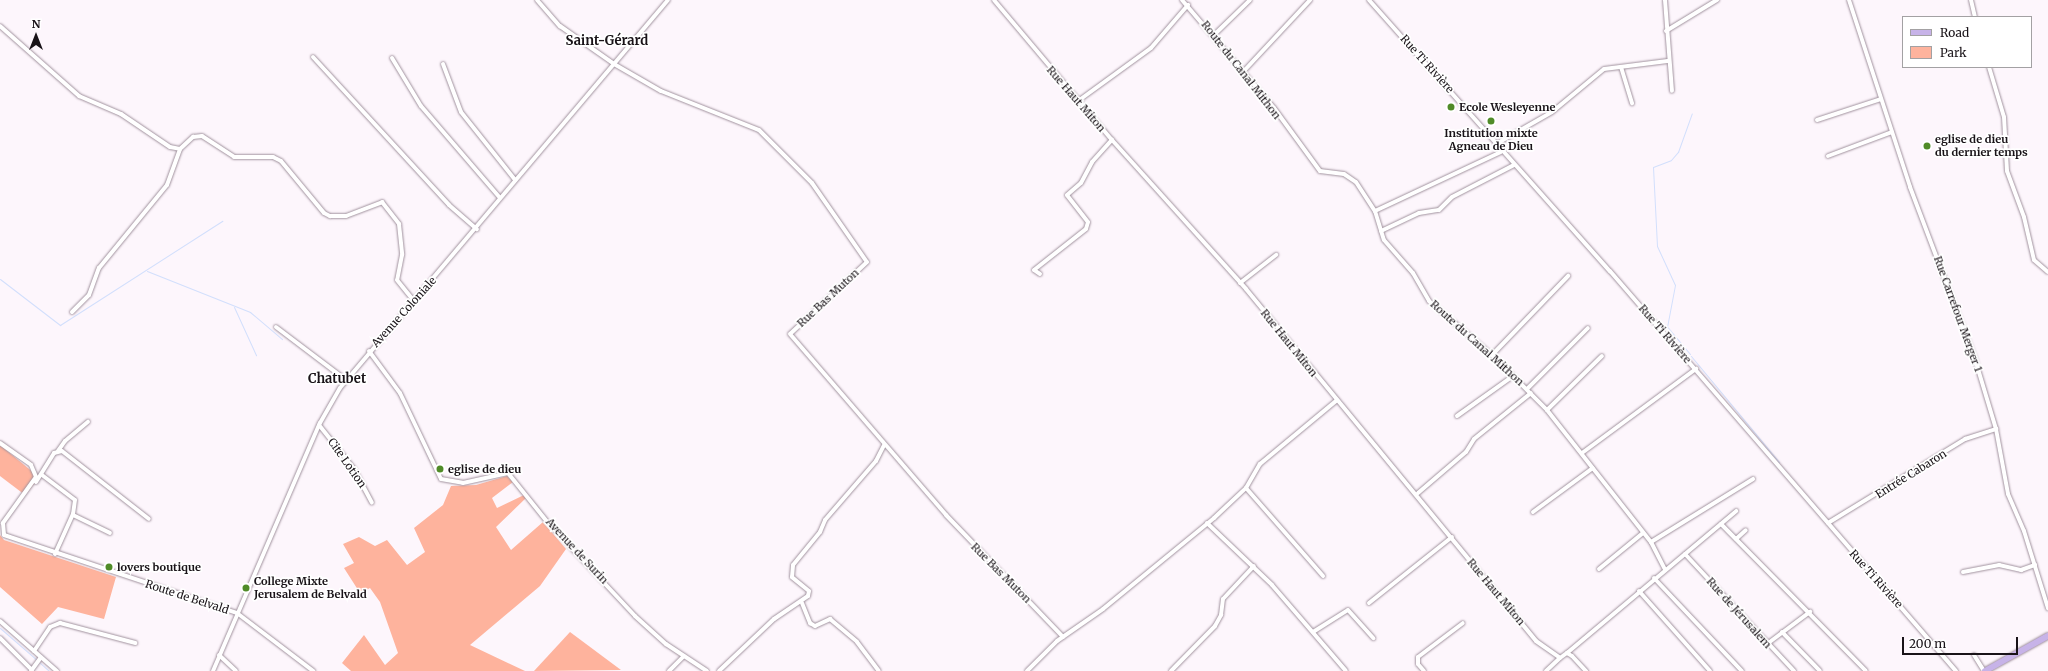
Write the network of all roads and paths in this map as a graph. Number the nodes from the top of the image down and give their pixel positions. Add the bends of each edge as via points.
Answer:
1 (537, 0) edge
2 (668, 0) edge
3 (994, 0) edge
4 (1182, 0) edge
5 (1250, 0) edge
6 (1310, 0) edge
7 (1369, 0) edge
8 (1666, 0) edge
9 (1717, 0) edge
10 (1849, 0) edge
11 (1971, 0) edge
12 (1188, 5) junction
13 (1975, 16) edge
14 (0, 26) edge
15 (1666, 31) junction
16 (1214, 35) junction
17 (313, 57) dead end
18 (392, 58) dead end
19 (1668, 61) junction
20 (442, 64) dead end
21 (614, 64) junction
22 (1621, 67) junction
23 (1989, 68) edge
24 (1242, 72) junction
25 (1672, 91) dead end
26 (1880, 98) junction
27 (1078, 101) junction
28 (1632, 103) dead end
29 (1817, 120) dead end
30 (1892, 132) junction
31 (1112, 140) junction
32 (1496, 144) junction
33 (180, 149) junction
34 (1501, 152) junction
35 (1828, 156) dead end
36 (1514, 165) junction
37 (515, 180) junction
38 (500, 198) junction
39 (1375, 211) junction
40 (477, 228) junction
41 (1381, 231) junction
42 (1276, 255) dead end
43 (2048, 272) edge
44 (1040, 274) dead end
45 (1568, 276) dead end
46 (1240, 283) junction
47 (413, 300) junction
48 (72, 312) dead end
49 (276, 327) dead end
50 (1588, 328) dead end
51 (369, 351) junction
52 (1492, 355) junction
53 (1602, 356) dead end
54 (1696, 369) junction
55 (1513, 376) junction
56 (346, 380) junction
57 (1527, 389) junction
58 (1531, 393) junction
59 (1336, 400) junction
60 (1547, 410) junction
61 (1457, 416) dead end
62 (88, 422) dead end
63 (319, 425) junction
64 (1996, 429) junction
65 (0, 443) edge
66 (884, 445) junction
67 (58, 451) junction
68 (1582, 453) junction
69 (1593, 468) junction
70 (42, 475) junction
71 (1753, 479) dead end
72 (34, 484) junction
73 (1246, 488) junction
74 (1418, 494) junction
75 (372, 503) dead end
76 (1736, 511) dead end
77 (1533, 512) dead end
78 (73, 514) junction
79 (149, 519) dead end
80 (1207, 523) junction
81 (1828, 523) junction
82 (1721, 524) junction
83 (1746, 530) dead end
84 (110, 533) dead end
85 (1643, 533) junction
86 (1452, 537) junction
87 (1736, 540) junction
88 (1651, 542) junction
89 (55, 554) junction
90 (1685, 554) junction
91 (2035, 565) junction
92 (1254, 566) junction
93 (1599, 569) dead end
94 (1664, 570) junction
95 (1963, 572) dead end
96 (1323, 576) dead end
97 (1654, 578) junction
98 (1640, 591) junction
99 (802, 602) junction
100 (1369, 603) dead end
101 (2048, 608) edge
102 (1810, 612) junction
103 (236, 613) junction
104 (0, 621) edge
105 (1463, 623) dead end
106 (1313, 632) junction
107 (1782, 632) junction
108 (2048, 636) edge
109 (1062, 637) junction
110 (0, 638) edge
111 (1373, 638) dead end
112 (135, 643) dead end
113 (1767, 644) junction
114 (34, 651) junction
115 (1567, 653) junction
116 (219, 655) junction
117 (1974, 655) dead end
118 (684, 656) junction
119 (41, 657) junction
120 (1560, 658) junction
121 (31, 670) edge
122 (57, 671) edge
123 (213, 671) edge
124 (236, 671) edge
125 (312, 671) edge
126 (668, 671) edge
127 (707, 671) edge
128 (719, 671) edge
129 (880, 671) edge
130 (1027, 671) edge
131 (1171, 671) edge
132 (1346, 671) edge
133 (1424, 671) edge
134 (1546, 671) edge
135 (1586, 671) edge
136 (1710, 671) edge
137 (1742, 671) edge
138 (1794, 671) edge
139 (1820, 671) edge
140 (1866, 671) edge
141 (1956, 671) edge
142 (1984, 671) edge

1 - 21 street, Rue Bas Muton via 560,26
2 - 21 street, Avenue Coloniale
3 - 27 street, Rue Haut Miton
4 - 12 street, Route du Canal Mithon
5 - 16 street
6 - 24 street
7 - 32 street, Rue Ti Rivière
8 - 15 street
9 - 15 street
10 - 26 street, Rue Carrefour Merger 1
11 - 13 street
12 - 16 street, Route du Canal Mithon
12 - 27 street via 1157,42
14 - 33 street via 78,96 121,114 163,142
15 - 19 street
16 - 24 street, Route du Canal Mithon
17 - 40 street via 449,205
18 - 38 street via 421,106
19 - 22 street
19 - 25 street
20 - 37 street via 461,112
21 - 37 street, Avenue Coloniale
21 - 66 street, Rue Bas Muton via 661,91 704,105 759,130 828,203 867,262 790,334
22 - 28 street
22 - 32 street via 1600,71 1552,112
23 - 43 street via 2004,117 2007,171 2024,217 2034,260
24 - 39 street, Route du Canal Mithon via 1320,171 1353,179
26 - 29 street
26 - 30 street, Rue Carrefour Merger 1
27 - 31 street, Rue Haut Miton
30 - 35 street
30 - 64 street, Rue Carrefour Merger 1 via 1959,324 1975,359
31 - 44 street via 1092,162 1081,183 1067,195 1088,222 1086,228 1034,270
31 - 46 street, Rue Haut Miton
32 - 34 street, Rue Ti Rivière
33 - 47 street via 193,137 202,136 234,157 273,157 281,161 324,213 330,216 346,216 373,203 382,202 399,224 402,255 397,280
33 - 48 street via 164,190 99,268 89,295
34 - 36 street, Rue Ti Rivière
34 - 39 street
36 - 41 street via 1452,197 1439,210 1419,213
36 - 54 street, Rue Ti Rivière
37 - 38 street, Avenue Coloniale
38 - 40 street, Avenue Coloniale
39 - 41 street, Route du Canal Mithon
40 - 47 street, Avenue Coloniale
41 - 52 street, Route du Canal Mithon via 1429,301
42 - 46 street
45 - 52 street
46 - 59 street, Rue Haut Miton
47 - 51 street, Avenue Coloniale
49 - 56 street
50 - 57 street
51 - 56 street, Avenue Coloniale
51 - 118 street, Avenue de Surin via 400,393 441,479 463,483 508,472 549,524 635,616
52 - 55 street, Route du Canal Mithon
53 - 60 street
54 - 68 street
54 - 81 street, Rue Ti Rivière
55 - 57 street, Route du Canal Mithon
55 - 61 street
56 - 63 street, Avenue Coloniale
57 - 58 street, Route du Canal Mithon
58 - 60 street, Route du Canal Mithon
58 - 74 street via 1474,439 1466,452
59 - 73 street via 1260,464
59 - 74 street, Rue Haut Miton
60 - 68 street, Route du Canal Mithon
62 - 67 street via 65,441
63 - 75 street, Cite Lotion via 354,469
63 - 103 street, Avenue Coloniale
64 - 81 street, Entrée Cabaron via 1965,439
64 - 91 street, Rue Carrefour Merger 1 via 2008,494
65 - 72 street via 33,468
66 - 99 street via 876,460 824,520 820,532 793,565 792,578 809,592
66 - 109 street, Rue Bas Muton
67 - 70 street
67 - 79 street
68 - 69 street, Route du Canal Mithon
69 - 77 street
69 - 85 street, Route du Canal Mithon
70 - 72 street
70 - 78 street via 75,500
71 - 88 street
72 - 89 street, Route de Belvald via 3,523 2,533
73 - 80 street
73 - 96 street
74 - 86 street, Rue Haut Miton
76 - 82 street
78 - 84 street
78 - 89 street
80 - 92 street
80 - 109 street via 1160,564
81 - 141 street, Rue Ti Rivière
82 - 87 street
82 - 90 street
83 - 87 street
85 - 88 street, Route du Canal Mithon
85 - 93 street
86 - 100 street
86 - 120 street, Rue Haut Miton via 1536,641
87 - 102 street
88 - 94 street, Route du Canal Mithon
89 - 103 street, Route de Belvald
90 - 94 street
90 - 113 street, Rue de Jérusalem
91 - 95 street via 2021,570 1999,566
91 - 101 street, Rue Carrefour Merger 1
92 - 106 street
92 - 131 street via 1223,599 1221,615 1215,626
94 - 97 street
97 - 98 street
97 - 137 street
98 - 115 street
98 - 136 street
99 - 128 street via 774,619
99 - 129 street via 810,623 815,626 830,619 857,642
102 - 107 street
102 - 140 street
103 - 116 street, Avenue Coloniale
103 - 125 street, Route de Belvald
104 - 114 street
105 - 133 street via 1418,657 1418,664
106 - 111 street via 1348,610
106 - 132 street
107 - 113 street
107 - 139 street
108 - 142 main road
109 - 130 street
110 - 121 street
112 - 114 street via 60,623 50,627
113 - 138 street, Rue de Jérusalem
114 - 119 street
115 - 120 street
115 - 135 street
116 - 123 street, Avenue Coloniale
116 - 124 street
117 - 142 street
118 - 126 street
118 - 127 street, Avenue de Surin
119 - 121 street
119 - 122 street
120 - 134 street

